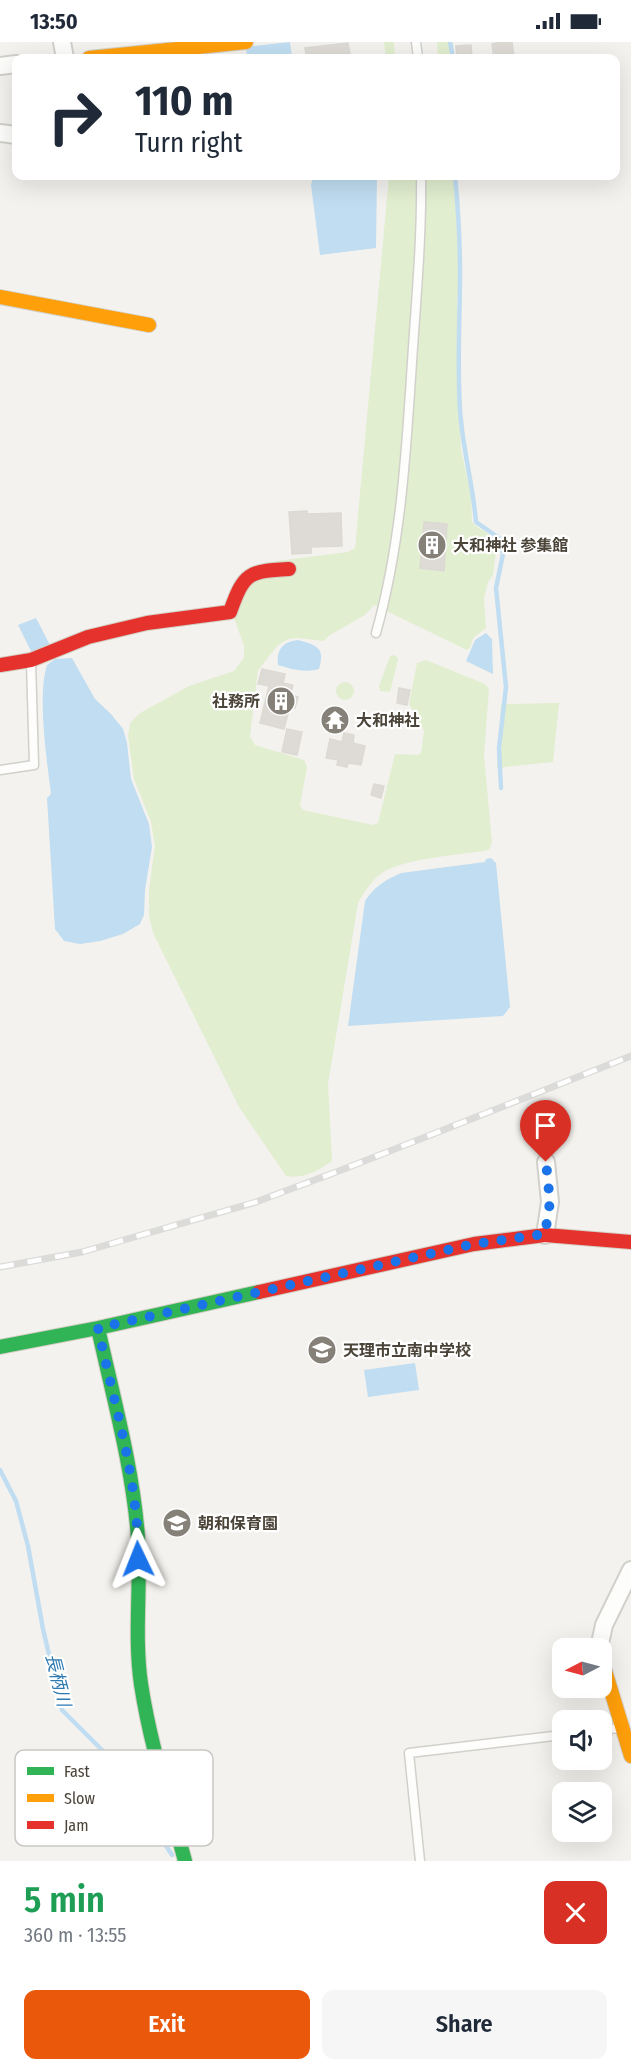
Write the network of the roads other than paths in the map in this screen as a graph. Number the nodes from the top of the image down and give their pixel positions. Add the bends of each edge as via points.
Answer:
1 (246, 42) edge
2 (128, 54) edge
3 (421, 180) edge
4 (0, 297) edge
5 (149, 325) dead end
6 (289, 569) dead end
7 (376, 633) dead end
8 (31, 660) junction
9 (0, 665) edge
10 (0, 770) edge
11 (546, 1162) dead end
12 (545, 1234) junction
13 (631, 1242) edge
14 (98, 1328) junction
15 (0, 1347) edge
16 (631, 1570) edge
17 (601, 1638) edge
18 (612, 1694) edge
19 (622, 1728) junction
20 (612, 1729) edge
21 (552, 1736) edge
22 (154, 1750) edge
23 (631, 1756) edge
24 (181, 1846) edge
25 (185, 1861) edge
26 (420, 1861) edge

1 - 2 street
3 - 7 lane via 404,482 387,595
4 - 5 street
6 - 8 street via 257,571 241,581 230,612 147,623 88,637
8 - 9 street
8 - 10 lane via 34,765
11 - 12 street via 550,1202
12 - 13 street
12 - 14 street via 474,1244
14 - 15 street
14 - 22 street via 127,1460 138,1538 141,1682
16 - 17 street
18 - 19 street
19 - 20 lane
19 - 23 street
21 - 26 lane via 409,1753
24 - 25 street

